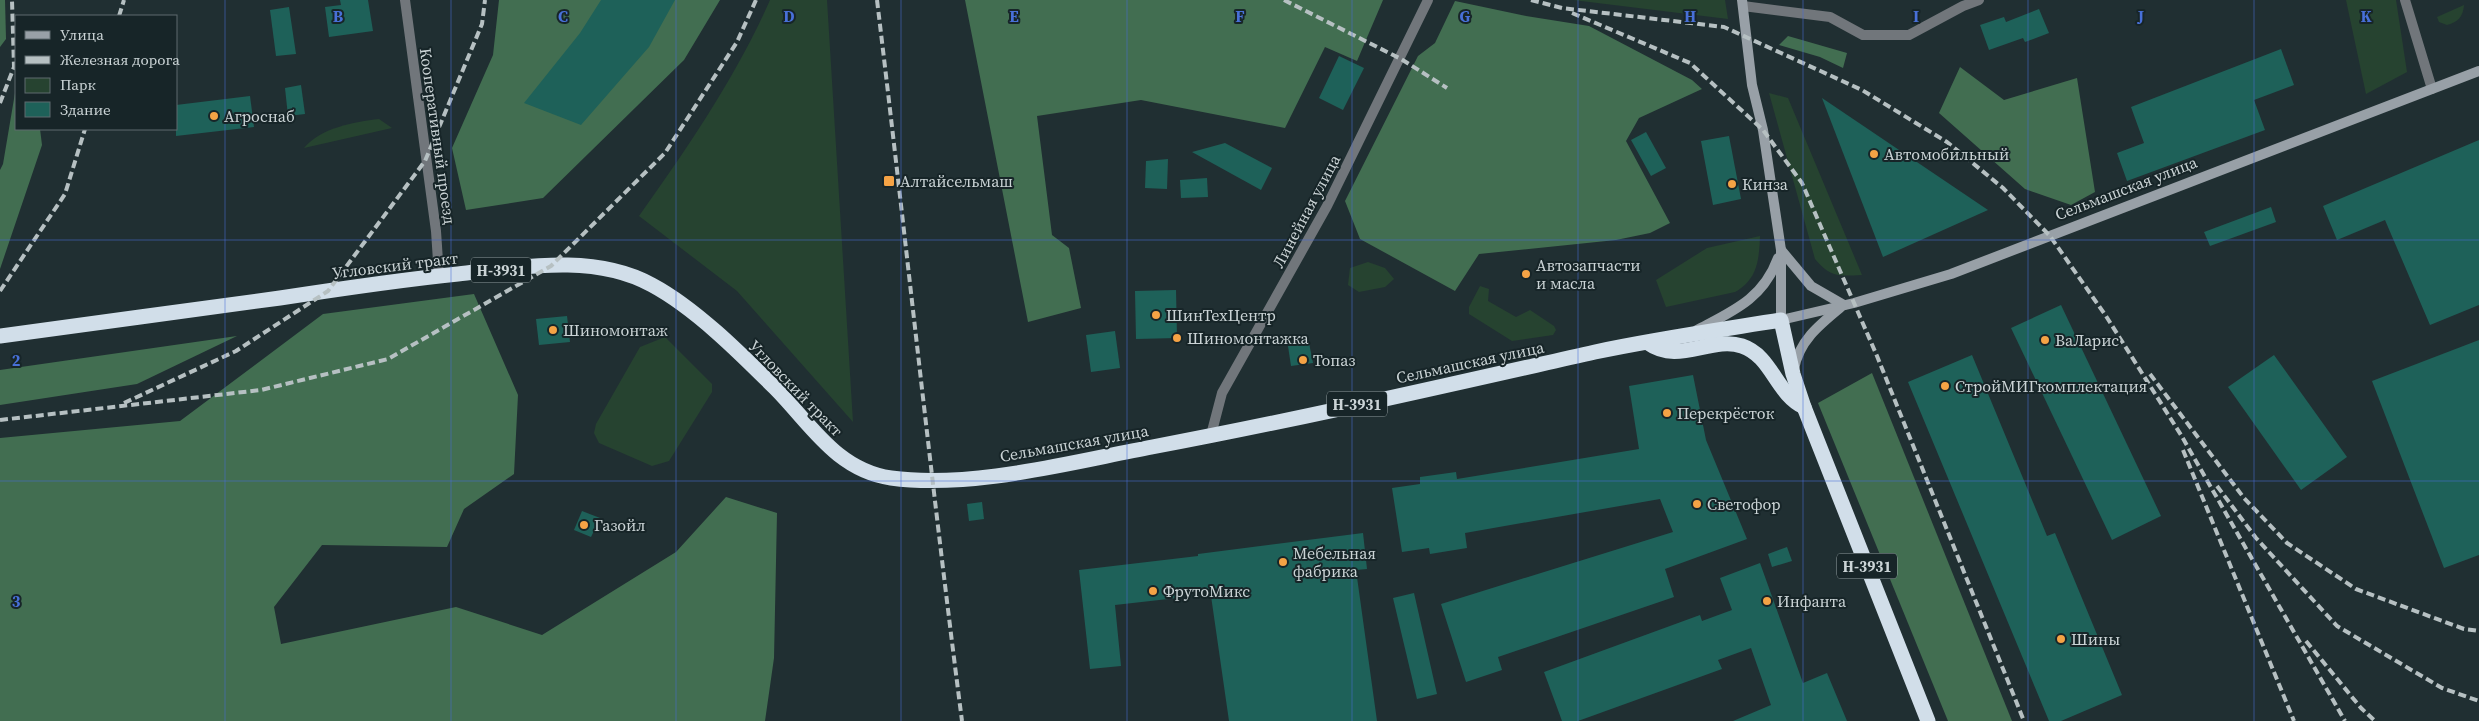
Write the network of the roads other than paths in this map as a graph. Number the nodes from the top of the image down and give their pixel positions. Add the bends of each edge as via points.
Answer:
1 (405, 0) edge
2 (1428, 0) edge
3 (1979, 0) edge
4 (2405, 0) edge
5 (1742, 3) edge
6 (2479, 71) edge
7 (2432, 89) junction
8 (1781, 250) junction
9 (438, 276) junction
10 (1844, 305) junction
11 (1781, 320) junction
12 (0, 336) edge
13 (1685, 336) junction
14 (1648, 343) junction
15 (1793, 374) junction
16 (1804, 407) junction
17 (1212, 435) junction
18 (931, 479) joint
19 (1928, 721) edge

1 - 9 street, Кооперативный проезд via 436,231
2 - 17 street, Линейная улица via 1323,215 1222,393
3 - 5 street via 1909,35 1863,35 1830,17
4 - 7 street
5 - 8 main road via 1752,85 1763,130
6 - 7 main road, Сельмашская улица
7 - 10 main road, Сельмашская улица via 1951,274
8 - 10 main road via 1811,286
8 - 11 main road
8 - 13 main road via 1773,271 1758,293
9 - 12 highway, Угловский тракт / Н-3931
9 - 18 highway, Угловский тракт / Н-3931 via 551,266 593,267 626,273 679,302 779,392 822,443 847,460 888,478
10 - 11 main road, Сельмашская улица
10 - 15 main road via 1811,332 1796,357
11 - 13 highway, Сельмашская улица / Н-3931
11 - 15 highway, Н-3931
13 - 14 highway, Сельмашская улица / Н-3931
14 - 16 highway via 1658,350 1673,352 1740,345 1764,360 1785,393
14 - 17 highway, Сельмашская улица / Н-3931
15 - 16 highway, Н-3931
16 - 19 highway, Н-3931
17 - 18 highway, Сельмашская улица / Н-3931 via 1011,473

